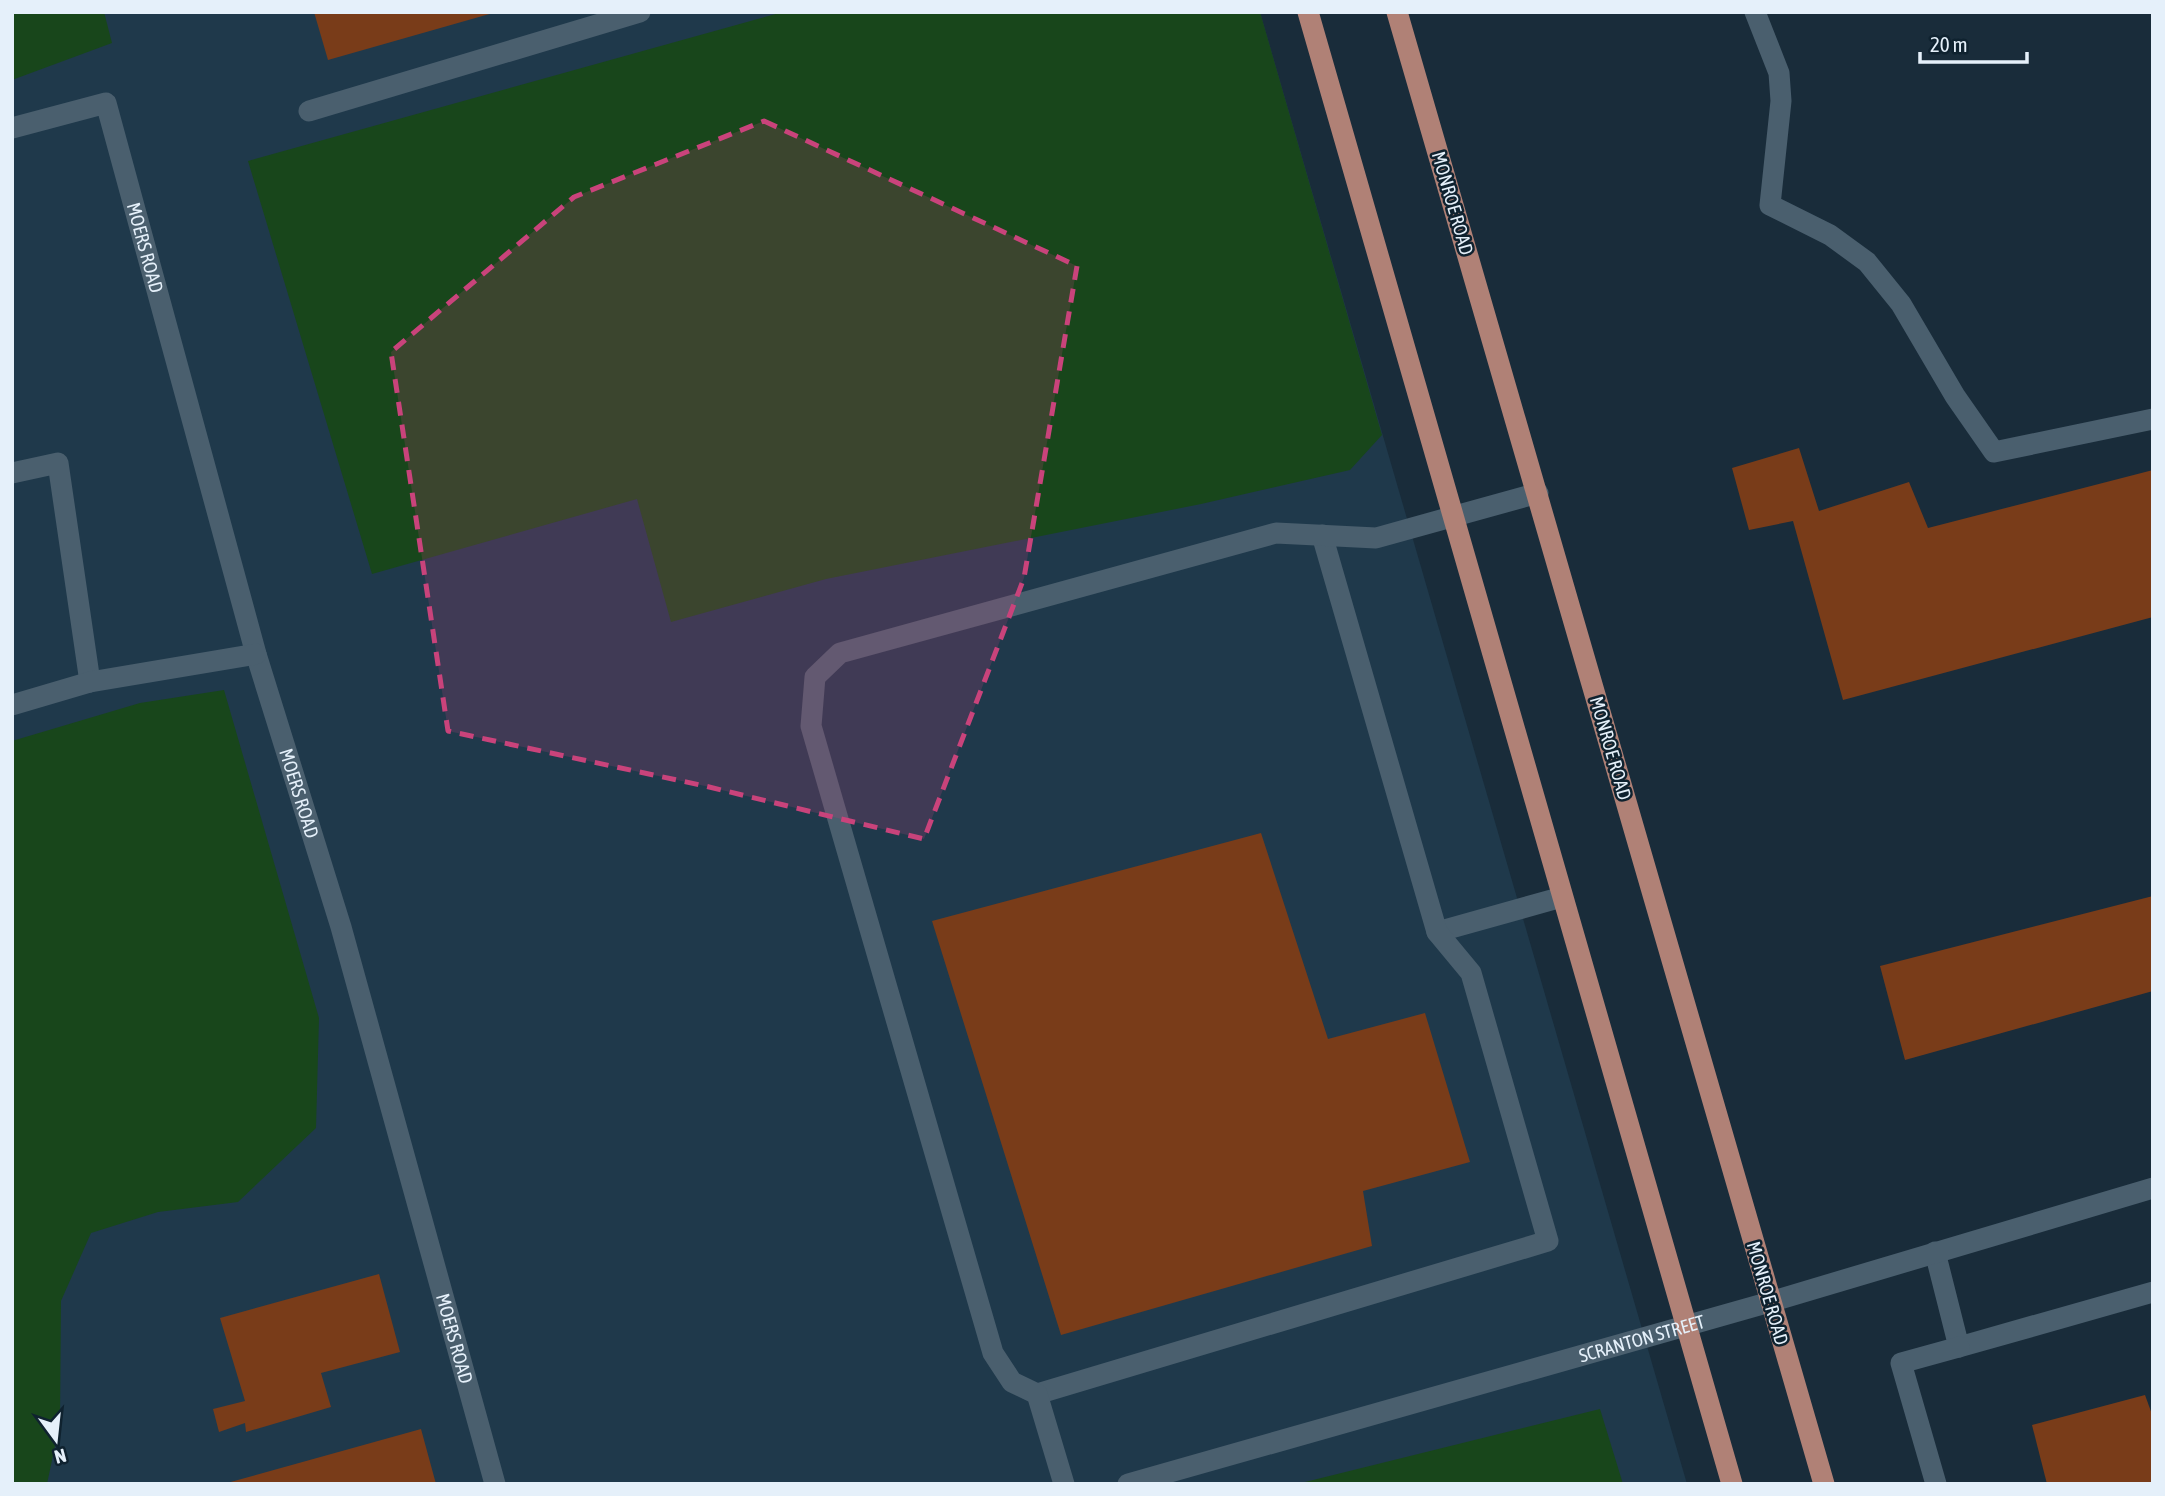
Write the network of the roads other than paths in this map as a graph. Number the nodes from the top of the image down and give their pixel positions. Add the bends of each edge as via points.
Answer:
1 (640, 12) edge
2 (1308, 12) edge
3 (1397, 12) edge
4 (1755, 12) edge
5 (309, 111) dead end
6 (12, 128) edge
7 (2153, 419) edge
8 (12, 473) edge
9 (1538, 493) junction
10 (1453, 517) junction
11 (1322, 535) junction
12 (256, 654) junction
13 (90, 682) junction
14 (12, 705) edge
15 (1562, 897) junction
16 (1437, 932) junction
17 (2153, 1188) edge
18 (1935, 1252) junction
19 (2153, 1292) edge
20 (1770, 1302) junction
21 (1688, 1325) junction
22 (1959, 1347) junction
23 (1037, 1394) junction
24 (495, 1484) edge
25 (1064, 1484) edge
26 (1128, 1484) edge
27 (1732, 1484) edge
28 (1824, 1484) edge
29 (1936, 1484) edge

1 - 5 street
2 - 10 main road
3 - 9 main road, MONROE ROAD
4 - 7 street via 1779,73 1781,100 1770,205 1830,235 1867,262 1901,304 1994,452
6 - 12 street, MOERS ROAD via 106,103
8 - 13 street via 58,463
9 - 10 street
9 - 20 main road, MONROE ROAD
10 - 11 street via 1376,538
10 - 15 main road
11 - 16 street
11 - 23 street via 1276,533 840,653 815,677 811,726 993,1353 1012,1382
12 - 13 street
12 - 24 street, MOERS ROAD via 341,928
13 - 14 street
15 - 16 street
15 - 21 main road
16 - 23 street via 1471,972 1548,1241
17 - 18 street, SCRANTON STREET
18 - 20 street, SCRANTON STREET
18 - 22 street
19 - 22 street
20 - 21 street, SCRANTON STREET
20 - 28 main road, MONROE ROAD
21 - 26 street, SCRANTON STREET
21 - 27 main road
22 - 29 street via 1902,1363
23 - 25 street

